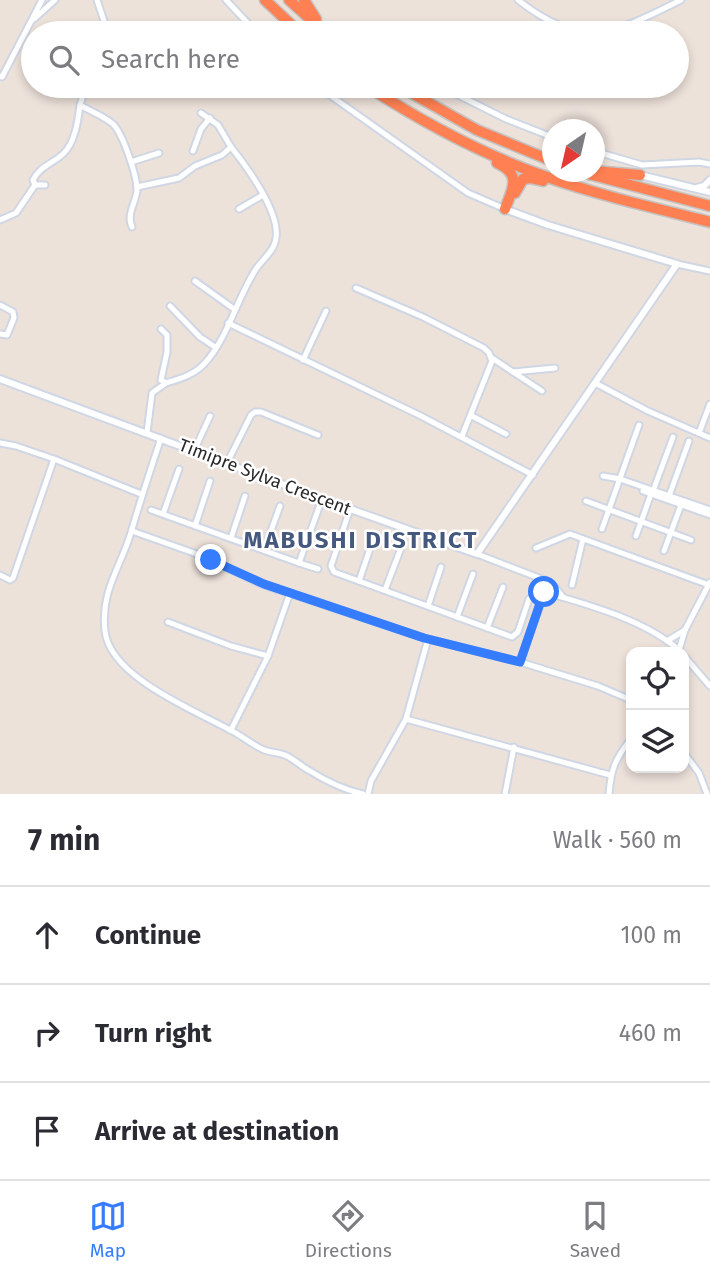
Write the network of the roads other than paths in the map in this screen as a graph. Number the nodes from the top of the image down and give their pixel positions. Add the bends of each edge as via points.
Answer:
1 (42, 0) edge
2 (55, 0) edge
3 (97, 0) edge
4 (226, 0) edge
5 (289, 0) edge
6 (304, 0) edge
7 (519, 0) edge
8 (265, 1) edge
9 (678, 1) edge
10 (32, 21) edge
11 (32, 21) edge
12 (104, 21) edge
13 (246, 21) edge
14 (287, 21) edge
15 (313, 21) edge
16 (319, 21) edge
17 (549, 21) edge
18 (639, 21) edge
19 (21, 41) edge
20 (1, 79) edge
21 (82, 98) edge
22 (334, 98) edge
23 (387, 98) edge
24 (420, 98) edge
25 (464, 98) edge
26 (80, 105) junction
27 (201, 113) dead end
28 (210, 118) junction
29 (542, 133) edge
30 (452, 136) junction
31 (231, 148) junction
32 (193, 151) dead end
33 (159, 153) dead end
34 (605, 154) edge
35 (542, 157) edge
36 (131, 162) junction
37 (710, 164) edge
38 (605, 172) edge
39 (640, 174) joint
40 (605, 179) edge
41 (710, 180) edge
42 (45, 185) dead end
43 (35, 186) junction
44 (137, 187) junction
45 (581, 188) junction
46 (694, 188) junction
47 (710, 192) edge
48 (263, 195) junction
49 (710, 206) edge
50 (239, 209) dead end
51 (507, 209) junction
52 (0, 220) edge
53 (710, 222) edge
54 (132, 227) dead end
55 (677, 264) junction
56 (710, 271) edge
57 (195, 281) dead end
58 (356, 288) dead end
59 (0, 306) edge
60 (170, 306) dead end
61 (234, 309) junction
62 (326, 311) dead end
63 (228, 323) junction
64 (161, 329) dead end
65 (0, 334) edge
66 (215, 347) junction
67 (492, 358) junction
68 (303, 360) junction
69 (555, 368) dead end
70 (513, 372) junction
71 (0, 379) edge
72 (166, 383) junction
73 (597, 384) junction
74 (542, 391) dead end
75 (710, 404) edge
76 (210, 416) dead end
77 (472, 416) junction
78 (639, 425) dead end
79 (147, 433) junction
80 (699, 433) junction
81 (506, 434) dead end
82 (318, 435) dead end
83 (462, 436) junction
84 (673, 437) dead end
85 (161, 438) junction
86 (710, 438) edge
87 (689, 441) dead end
88 (0, 443) edge
89 (194, 451) junction
90 (54, 459) junction
91 (227, 463) junction
92 (180, 469) dead end
93 (533, 475) junction
94 (603, 476) dead end
95 (618, 480) junction
96 (210, 481) dead end
97 (652, 492) junction
98 (141, 494) junction
99 (246, 496) dead end
100 (669, 496) junction
101 (322, 499) junction
102 (710, 500) edge
103 (586, 501) dead end
104 (681, 505) junction
105 (280, 506) dead end
106 (350, 509) junction
107 (609, 509) junction
108 (151, 510) dead end
109 (708, 512) edge
110 (163, 514) junction
111 (642, 521) junction
112 (195, 526) junction
113 (602, 528) dead end
114 (132, 531) junction
115 (671, 532) junction
116 (636, 536) dead end
117 (374, 537) dead end
118 (231, 538) junction
119 (583, 539) junction
120 (691, 540) dead end
121 (401, 548) dead end
122 (536, 548) dead end
123 (264, 550) junction
124 (664, 551) dead end
125 (477, 554) junction
126 (299, 563) junction
127 (441, 567) dead end
128 (318, 569) dead end
129 (0, 575) edge
130 (472, 575) dead end
131 (359, 581) junction
132 (547, 581) junction
133 (709, 583) edge
134 (572, 585) dead end
135 (503, 587) dead end
136 (385, 590) junction
137 (544, 592) junction
138 (290, 593) junction
139 (563, 597) junction
140 (528, 599) dead end
141 (428, 606) junction
142 (457, 617) junction
143 (168, 622) dead end
144 (488, 628) junction
145 (685, 630) junction
146 (428, 639) junction
147 (667, 640) junction
148 (675, 647) edge
149 (682, 647) edge
150 (268, 656) junction
151 (520, 662) junction
152 (689, 662) edge
153 (710, 686) edge
154 (626, 698) edge
155 (406, 719) junction
156 (231, 730) junction
157 (626, 745) edge
158 (514, 747) junction
159 (689, 760) edge
160 (610, 775) junction
161 (365, 794) edge
162 (505, 794) edge
163 (609, 794) edge
164 (707, 794) edge

1 - 10 street
2 - 11 street
3 - 12 street
4 - 13 street
5 - 15 highway
6 - 16 highway
7 - 17 street
8 - 14 highway
9 - 18 street
19 - 20 street
21 - 26 street
22 - 51 street via 464,191
23 - 30 highway
24 - 35 highway via 477,130
25 - 29 street
26 - 36 street via 113,124
26 - 43 street via 68,148 37,172
27 - 28 street
28 - 31 street
28 - 32 street
30 - 45 highway
30 - 51 highway via 511,171 514,181
31 - 44 street via 179,178
31 - 48 street
33 - 36 street
34 - 37 street via 642,165
36 - 44 street
38 - 39 highway
39 - 46 street
40 - 49 highway
41 - 46 street
42 - 43 street
43 - 52 street via 16,213
44 - 54 street via 130,213
45 - 51 highway via 523,178
45 - 53 highway
46 - 47 street
48 - 50 street
48 - 61 street via 276,237
51 - 55 street
55 - 56 street
55 - 73 street
57 - 61 street
58 - 67 street via 473,342
59 - 65 street via 14,314 7,335
60 - 66 street
61 - 63 street
62 - 68 street
63 - 66 street
63 - 68 street
64 - 72 street via 167,335 161,380
66 - 72 street via 198,370
67 - 70 street
67 - 77 street
68 - 83 street
69 - 70 street
70 - 74 street
71 - 79 street, Timipre Sylva Crescent
72 - 79 street via 152,393
73 - 80 street
73 - 93 street
75 - 80 street
76 - 89 street
77 - 81 street
77 - 83 street
78 - 95 street
79 - 85 street, Timipre Sylva Crescent
80 - 86 street
82 - 91 street via 255,412
83 - 93 street
84 - 97 street
85 - 89 street, Timipre Sylva Crescent
85 - 98 street
87 - 100 street
88 - 90 street
89 - 91 street, Timipre Sylva Crescent
90 - 98 street
90 - 129 street via 13,578
91 - 101 street, Timipre Sylva Crescent
92 - 110 street
93 - 125 street
94 - 95 street
95 - 97 street
95 - 107 street
96 - 112 street
97 - 100 street
97 - 104 street
97 - 111 street
98 - 114 street
99 - 118 street
100 - 109 street
101 - 106 street, Timipre Sylva Crescent
101 - 126 street
102 - 109 street
103 - 107 street
104 - 109 street
104 - 115 street
105 - 123 street
106 - 125 street, Timipre Sylva Crescent
106 - 131 street via 331,569
107 - 111 street
107 - 113 street
108 - 110 street
110 - 112 street
111 - 115 street
111 - 116 street
112 - 118 street
114 - 138 street
114 - 156 street via 105,599 107,643 120,661 156,692
115 - 120 street
115 - 124 street
117 - 131 street
118 - 123 street
119 - 122 street via 564,535
119 - 133 street
119 - 134 street
121 - 136 street
123 - 126 street
125 - 132 street, Timipre Sylva Crescent
126 - 128 street
127 - 141 street
130 - 142 street
131 - 136 street
132 - 137 street
132 - 139 street, Timipre Sylva Crescent
133 - 145 street
135 - 144 street
136 - 141 street
137 - 139 street, Timipre Sylva Crescent
137 - 151 street
138 - 146 street
138 - 150 street
139 - 147 street, Timipre Sylva Crescent
140 - 144 street via 516,636
141 - 142 street
142 - 144 street
143 - 150 street
145 - 147 street
145 - 149 street
146 - 151 street
146 - 155 street
147 - 148 street, Timipre Sylva Crescent
150 - 156 street
151 - 154 street
152 - 153 street, Timipre Sylva Crescent
155 - 158 street
155 - 161 street
156 - 161 street via 349,791
157 - 160 street
158 - 160 street
158 - 162 street
159 - 164 street
160 - 163 street

